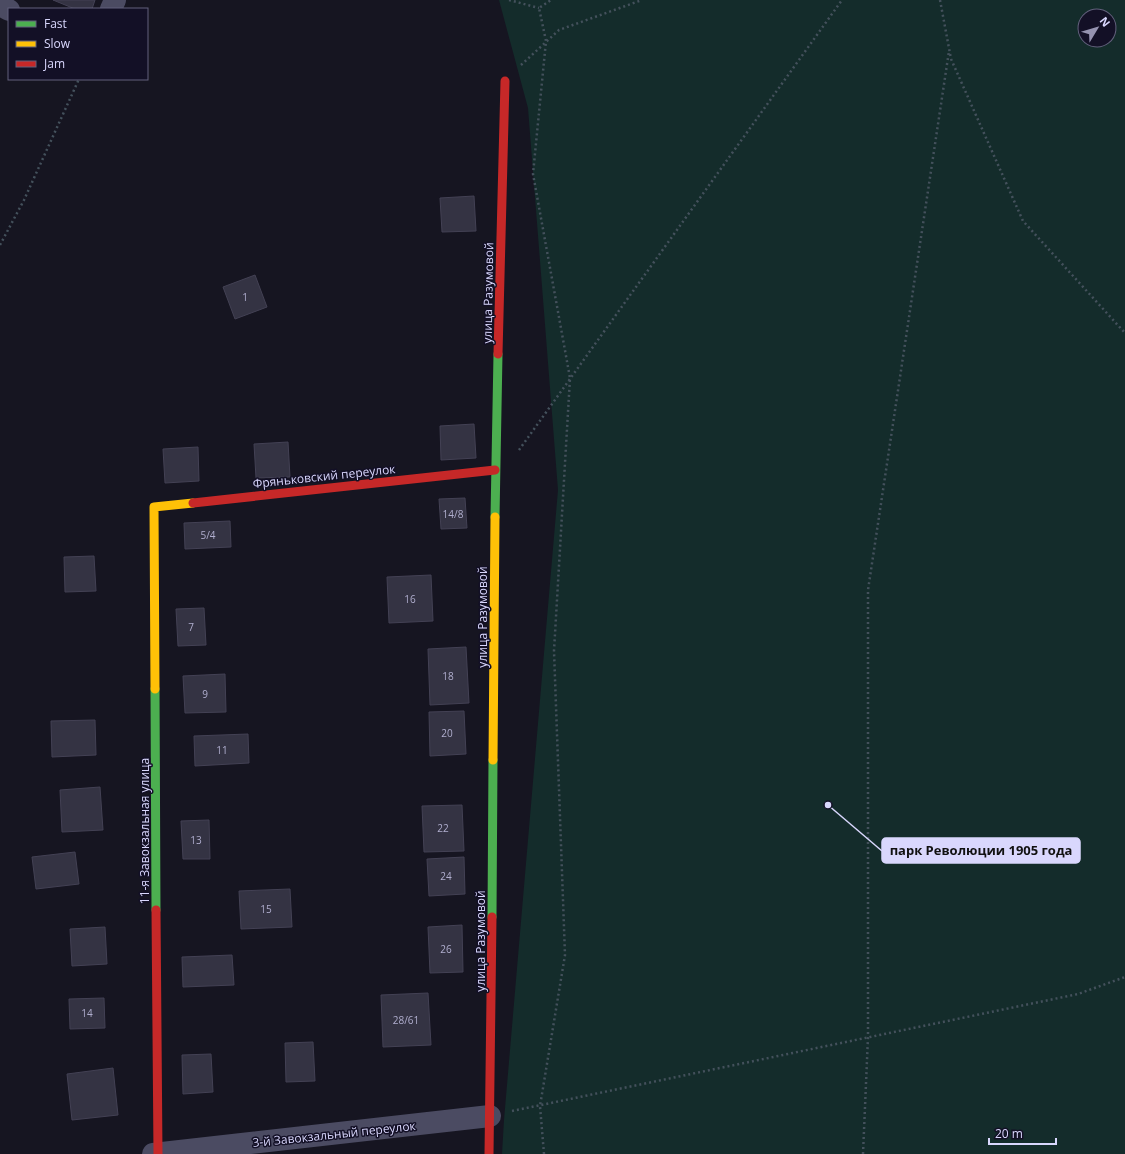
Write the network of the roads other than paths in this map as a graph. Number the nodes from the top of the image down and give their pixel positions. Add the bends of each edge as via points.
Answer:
1 (505, 81) road end
2 (496, 470) junction
3 (154, 507) joint
4 (490, 1116) junction
5 (157, 1154) edge
6 (489, 1154) edge

1 - 2 street, улица Разумовой
2 - 3 street, Фряньковский переулок
2 - 4 street, улица Разумовой
3 - 5 street, 11-я Завокзальная улица
4 - 5 street, 3-й Завокзальный переулок
4 - 6 street, улица Разумовой

